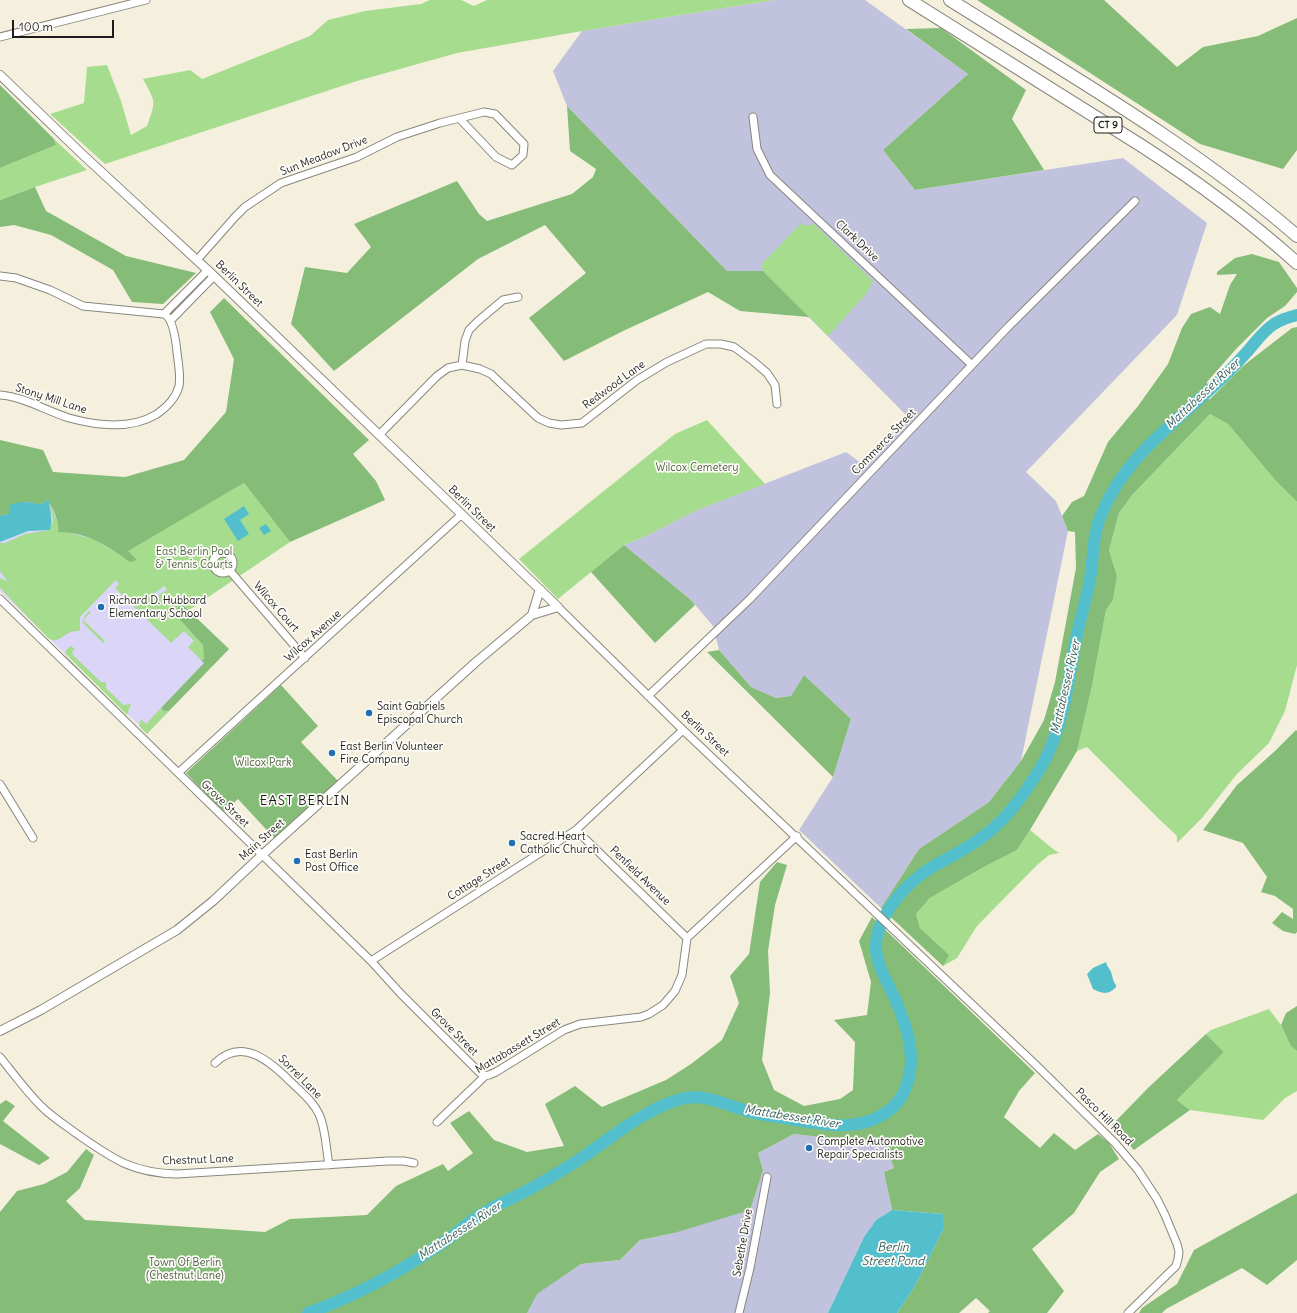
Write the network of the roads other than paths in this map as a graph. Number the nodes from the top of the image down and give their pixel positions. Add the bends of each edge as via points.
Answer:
1 (146, 0) edge
2 (909, 0) edge
3 (950, 0) edge
4 (0, 37) edge
5 (0, 76) edge
6 (753, 117) dead end
7 (460, 119) junction
8 (1134, 201) dead end
9 (1297, 236) edge
10 (197, 260) junction
11 (1297, 263) edge
12 (211, 273) junction
13 (0, 276) edge
14 (518, 297) dead end
15 (164, 314) junction
16 (171, 320) junction
17 (462, 365) junction
18 (972, 365) junction
19 (0, 395) edge
20 (777, 404) dead end
21 (379, 435) junction
22 (462, 514) junction
23 (230, 571) dead end
24 (540, 589) junction
25 (0, 599) edge
26 (558, 606) junction
27 (532, 615) junction
28 (305, 658) junction
29 (648, 696) junction
30 (683, 730) junction
31 (178, 773) junction
32 (0, 784) edge
33 (576, 830) junction
34 (797, 836) junction
35 (33, 838) dead end
36 (262, 855) junction
37 (687, 938) junction
38 (927, 960) joint
39 (371, 961) junction
40 (0, 1031) edge
41 (0, 1057) edge
42 (216, 1063) dead end
43 (484, 1076) junction
44 (437, 1122) dead end
45 (414, 1163) dead end
46 (329, 1165) junction
47 (767, 1177) dead end
48 (739, 1313) edge
49 (1128, 1313) edge

1 - 4 street
2 - 11 highway, CT 9 via 1176,168 1241,216
3 - 9 highway, CT 9 via 1172,140 1235,185
5 - 10 street, Berlin Street
6 - 18 street, Clark Drive via 757,149 770,175
7 - 7 street, Sun Meadow Drive via 496,157 512,165 523,155 524,144 495,114 484,112
7 - 10 street, Sun Meadow Drive via 397,137 357,157 281,183 240,212
8 - 18 street, Commerce Street
10 - 12 street, Berlin Street
12 - 15 street
12 - 16 street
12 - 21 street, Berlin Street
13 - 15 street via 16,278 50,290 83,306
14 - 17 street via 502,300 469,330
15 - 16 street
16 - 19 street, Stony Mill Lane via 177,347 180,377 178,387 167,408 148,420 125,425 94,424 67,418 34,403
17 - 20 street, Redwood Lane via 491,374 538,418 555,424 571,425 582,423 637,380 667,362 706,344 721,344 734,347 767,373 775,385
17 - 21 street via 448,368 437,376
18 - 29 street, Commerce Street via 750,599
21 - 22 street, Berlin Street
22 - 24 street, Berlin Street
22 - 28 street, Wilcox Avenue
23 - 28 street, Wilcox Court
24 - 26 street, Berlin Street
24 - 27 street
25 - 31 street, Grove Street
26 - 27 street, Main Street
26 - 29 street, Berlin Street
27 - 36 street, Main Street via 476,662
28 - 31 street, Wilcox Avenue
29 - 30 street, Berlin Street
30 - 33 street, Cottage Street
30 - 34 street, Berlin Street
31 - 36 street, Grove Street
32 - 35 street
33 - 37 street, Penfield Avenue
33 - 39 street, Cottage Street
34 - 37 street
34 - 38 street, Berlin Street
36 - 39 street, Grove Street
36 - 40 street, Main Street via 213,901 177,930 41,1010
37 - 43 street, Mattabassett Street via 679,983 670,998 657,1009 632,1018 580,1024 564,1030 496,1072
38 - 49 street, Pasco Hill Road via 1111,1139 1138,1170 1157,1199 1177,1244 1178,1259 1176,1266
39 - 43 street, Grove Street via 406,1000
41 - 46 street, Chestnut Lane via 37,1102 54,1117 117,1161 144,1171 177,1174
42 - 46 street, Sorrel Lane via 227,1054 246,1052 266,1059 274,1066 314,1105 320,1115
43 - 44 street, Mattabassett Street
45 - 46 street, Chestnut Lane via 388,1161
47 - 48 street, Sebethe Drive

